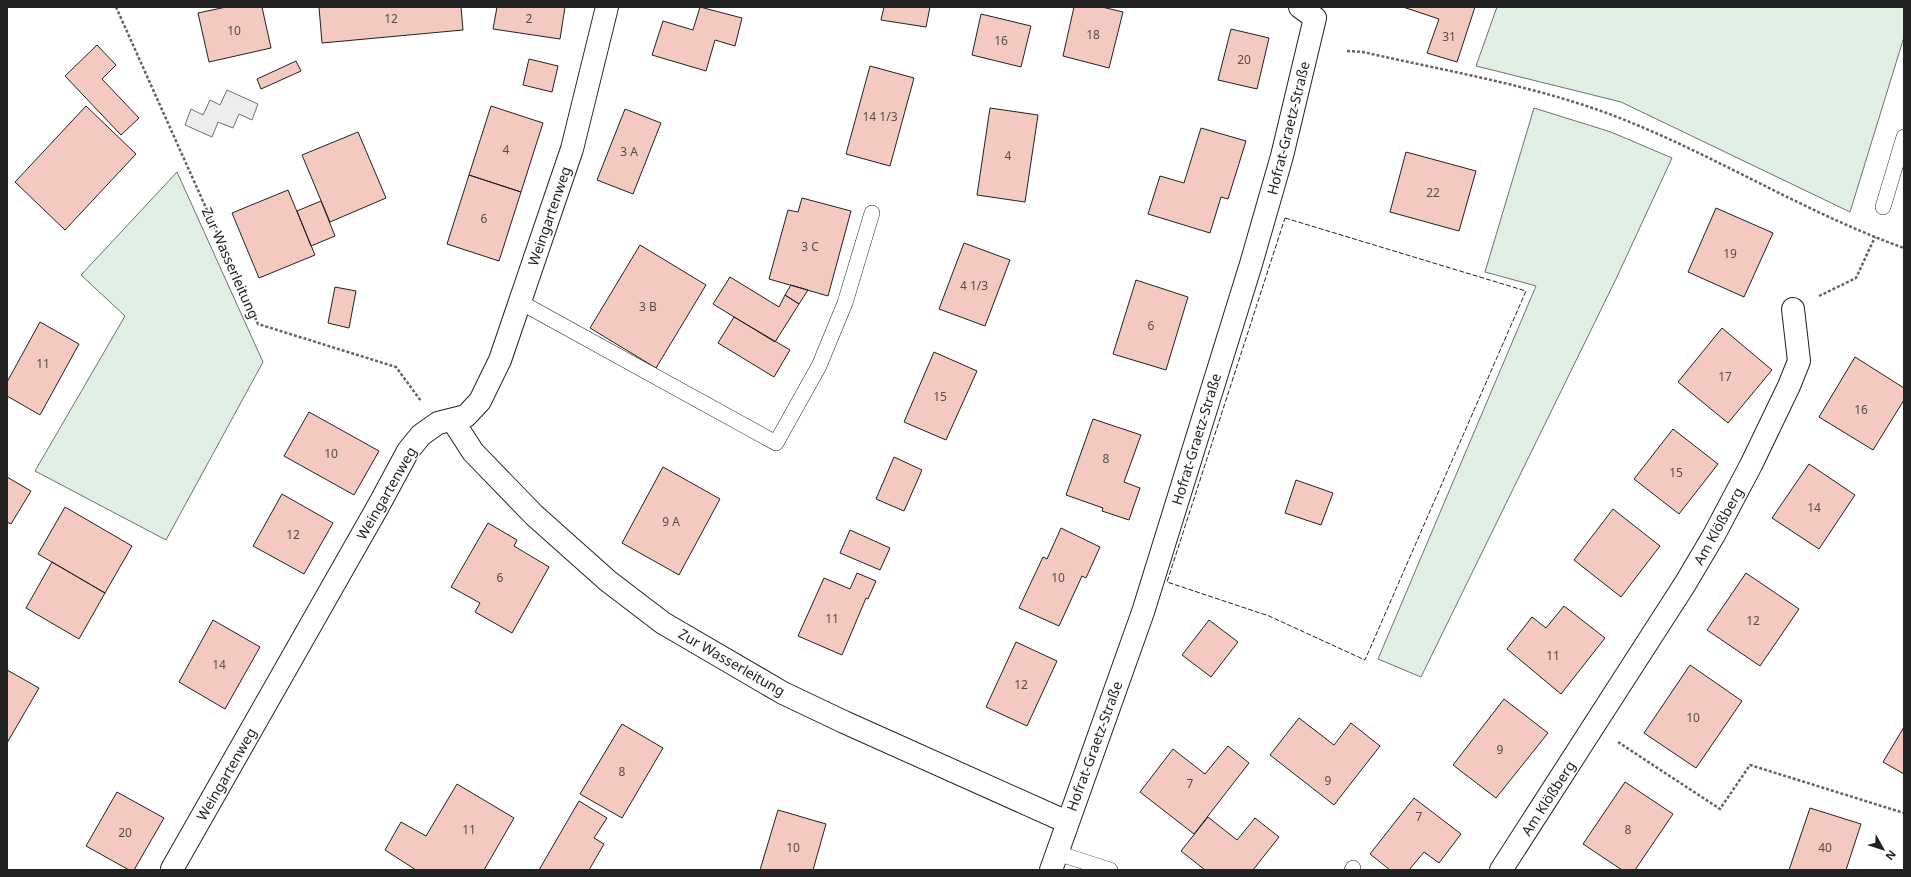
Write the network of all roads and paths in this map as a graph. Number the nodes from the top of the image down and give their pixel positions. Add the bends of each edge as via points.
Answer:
1 (116, 7) edge
2 (607, 7) edge
3 (1308, 12) edge
4 (1347, 51) dead end
5 (1904, 137) edge
6 (1883, 207) dead end
7 (872, 213) dead end
8 (1875, 237) junction
9 (1904, 248) edge
10 (520, 302) junction
11 (1793, 309) joint
12 (446, 422) junction
13 (1594, 727) junction
14 (1904, 813) edge
15 (1067, 822) junction
16 (1054, 862) edge
17 (172, 869) dead end
18 (1110, 870) edge
19 (1501, 870) edge

1 - 12 path, Zur Wasserleitung via 258,324 396,367
2 - 10 street, Weingartenweg via 572,149
3 - 15 street, Hofrat-Graetz-Straße via 1282,156 1248,272 1143,612
4 - 8 path via 1363,52 1523,87 1605,112 1660,134
5 - 6 lane
7 - 10 lane via 845,303 818,366 776,443
8 - 9 path
8 - 11 path via 1856,278
10 - 12 street, Weingartenweg via 500,360 480,401 466,416
11 - 13 street, Am Klößberg via 1799,361 1752,465 1689,578
12 - 15 street, Zur Wasserleitung via 534,515 608,581 664,623 783,693
12 - 17 street, Weingartenweg via 421,435 408,451
13 - 14 path via 1720,809 1750,765
13 - 19 street, Am Klößberg
15 - 16 street, Hofrat-Graetz-Straße
16 - 18 lane, Hofrat-Graetz-Straße

